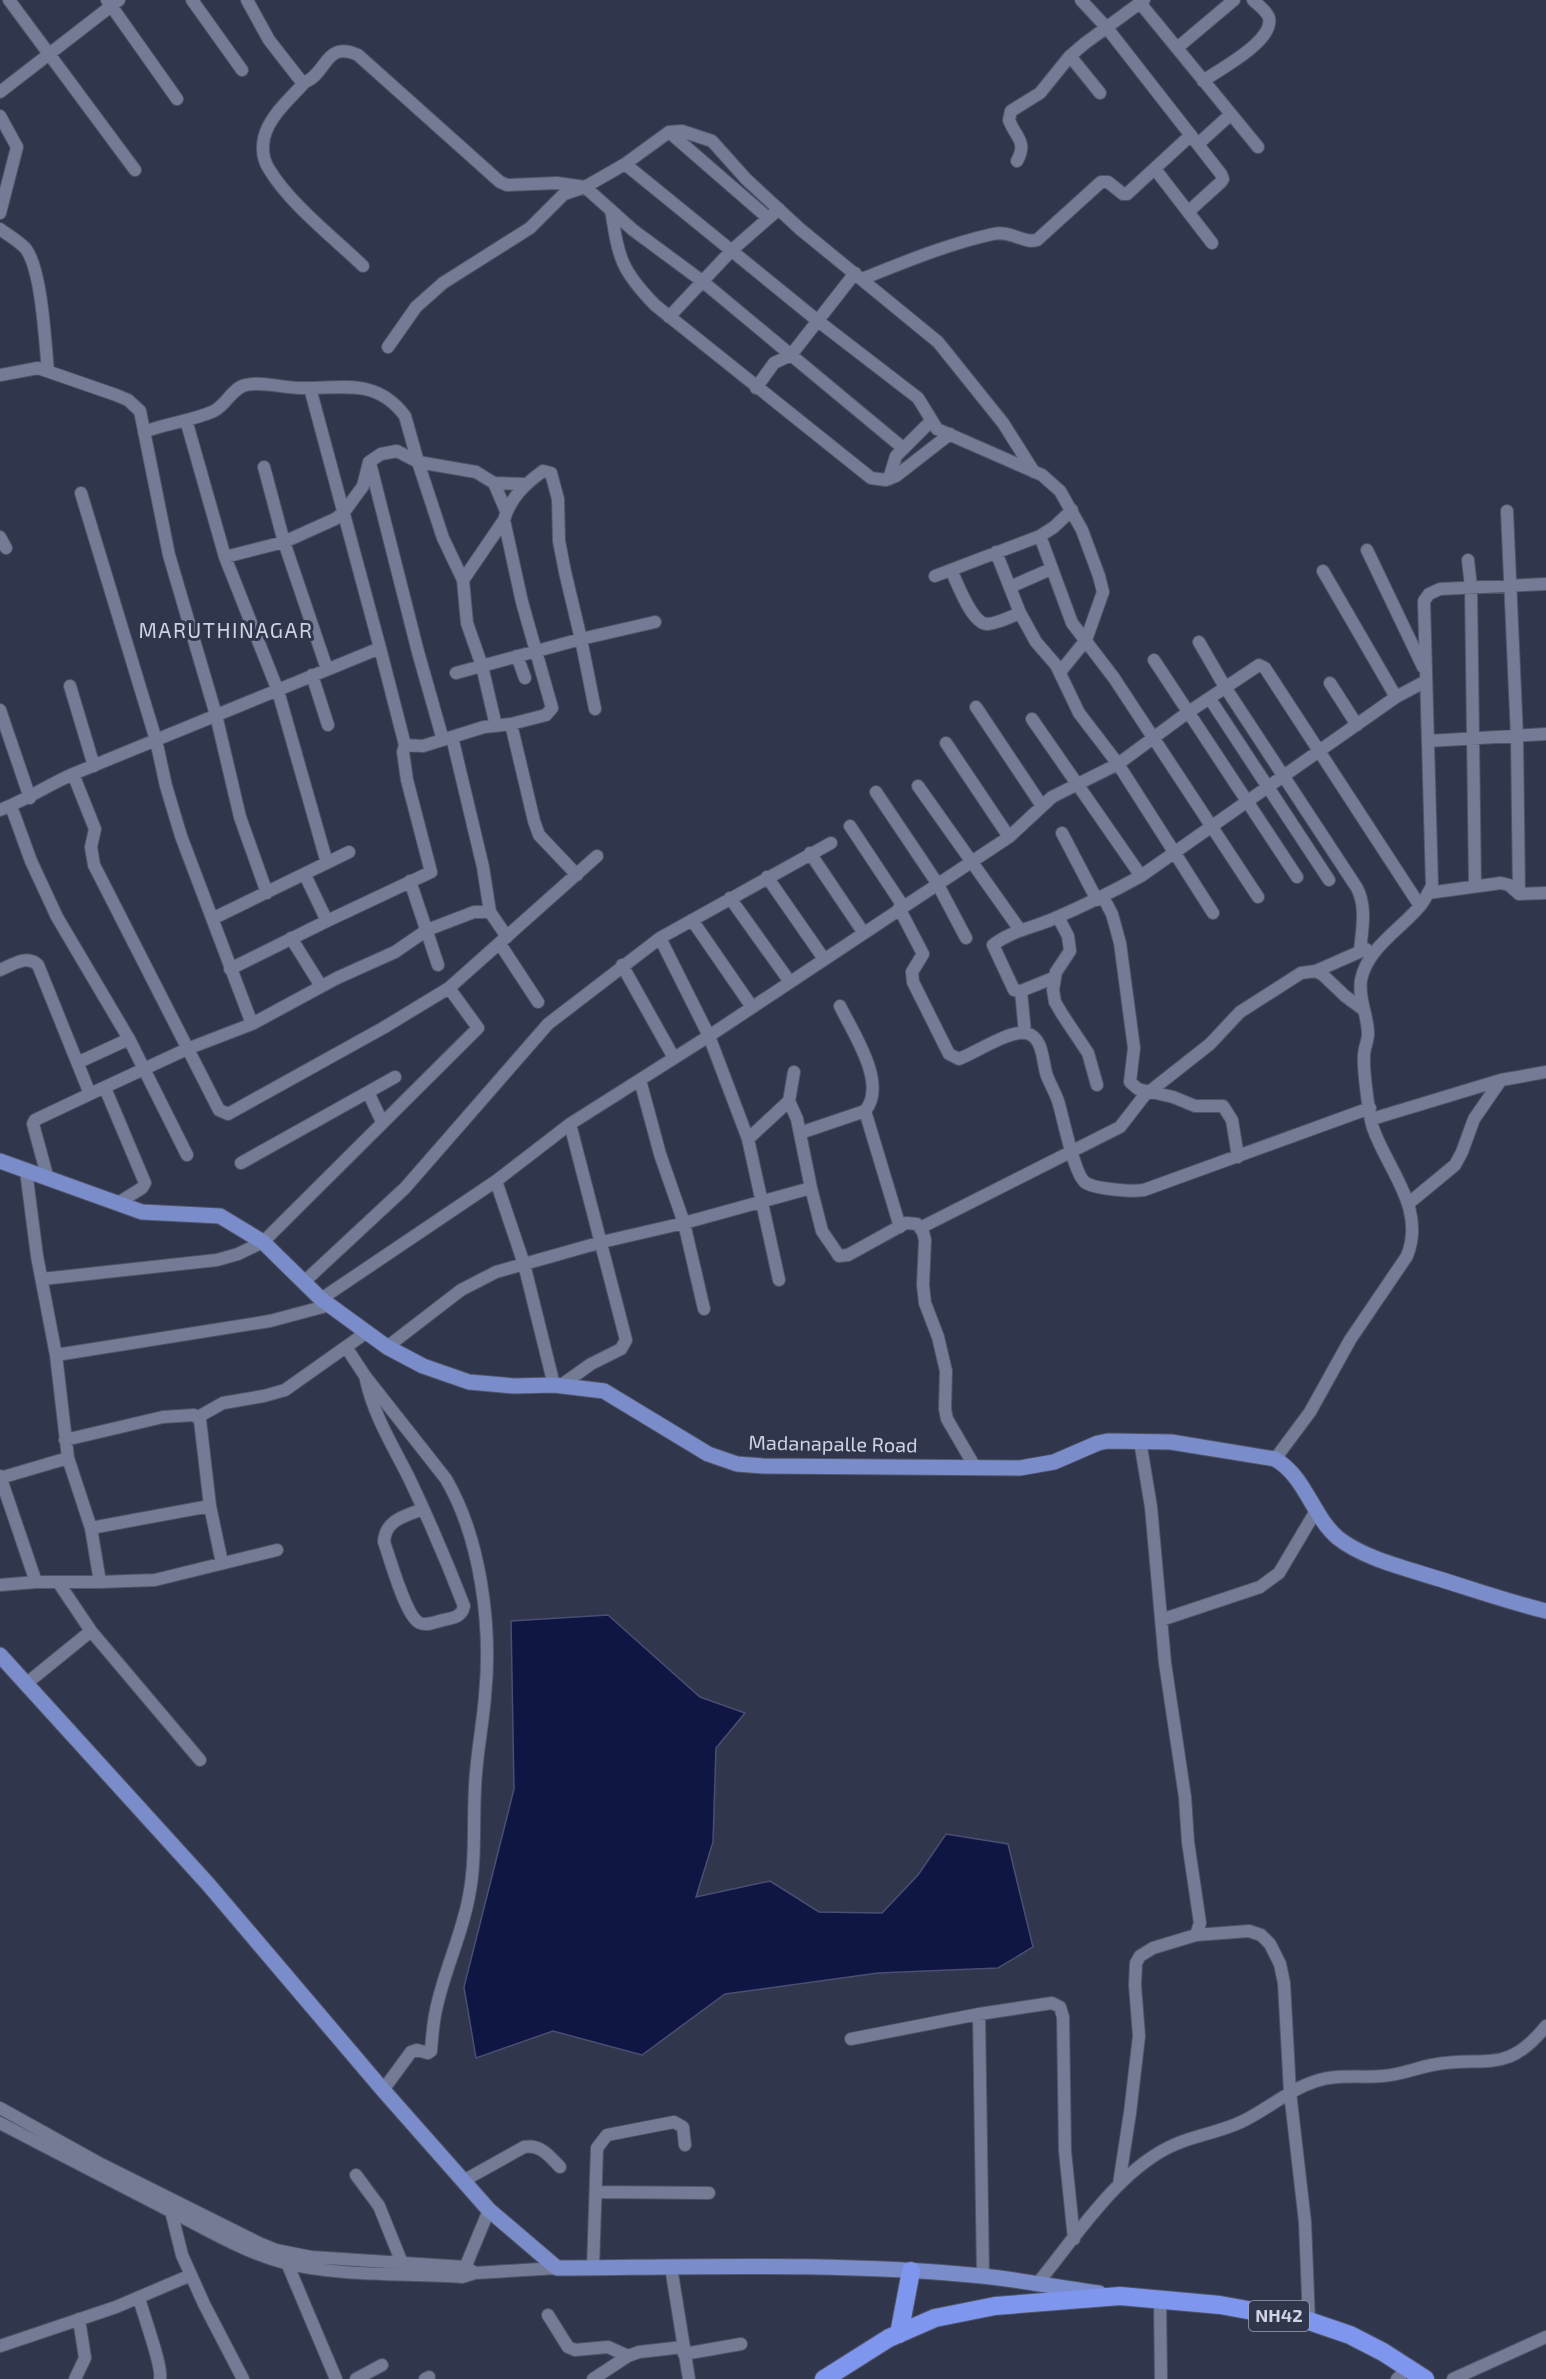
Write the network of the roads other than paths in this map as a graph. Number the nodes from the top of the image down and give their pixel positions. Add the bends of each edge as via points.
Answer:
1 (9, 0) edge
2 (192, 0) edge
3 (247, 0) edge
4 (1081, 0) edge
5 (1234, 0) edge
6 (1253, 0) edge
7 (113, 2) edge
8 (1142, 2) edge
9 (1107, 28) junction
10 (1177, 48) junction
11 (50, 54) junction
12 (1070, 57) junction
13 (242, 70) dead end
14 (1203, 81) junction
15 (305, 82) junction
16 (0, 92) edge
17 (1100, 93) dead end
18 (177, 99) dead end
19 (1231, 114) junction
20 (0, 116) edge
21 (669, 132) junction
22 (1194, 140) junction
23 (1258, 147) dead end
24 (1017, 161) dead end
25 (625, 164) junction
26 (1155, 169) junction
27 (135, 170) dead end
28 (585, 187) junction
29 (779, 208) junction
30 (611, 210) junction
31 (1188, 212) junction
32 (0, 213) edge
33 (768, 218) junction
34 (0, 230) edge
35 (1212, 243) dead end
36 (732, 250) junction
37 (363, 266) dead end
38 (858, 276) junction
39 (702, 281) junction
40 (669, 317) junction
41 (818, 321) junction
42 (388, 347) dead end
43 (790, 355) junction
44 (48, 371) junction
45 (0, 375) edge
46 (310, 388) junction
47 (756, 388) junction
48 (186, 420) junction
49 (931, 421) junction
50 (144, 432) junction
51 (950, 434) junction
52 (903, 447) junction
53 (369, 462) junction
54 (418, 462) junction
55 (264, 467) dead end
56 (1034, 472) junction
57 (889, 479) junction
58 (494, 483) junction
59 (524, 484) junction
60 (81, 492) dead end
61 (1072, 510) junction
62 (344, 512) junction
63 (1507, 512) dead end
64 (505, 515) junction
65 (1040, 536) junction
66 (284, 542) junction
67 (1367, 550) dead end
68 (996, 552) junction
69 (225, 557) junction
70 (1468, 560) dead end
71 (1051, 569) junction
72 (951, 570) junction
73 (1323, 571) dead end
74 (935, 576) dead end
75 (462, 580) junction
76 (1512, 584) junction
77 (1546, 584) edge
78 (1010, 587) junction
79 (1471, 587) junction
80 (1020, 613) junction
81 (655, 622) dead end
82 (581, 639) junction
83 (1086, 640) junction
84 (1199, 642) dead end
85 (380, 648) junction
86 (536, 651) junction
87 (517, 656) junction
88 (1154, 660) dead end
89 (482, 666) junction
90 (327, 669) junction
91 (456, 672) dead end
92 (1060, 672) junction
93 (312, 675) junction
94 (525, 678) dead end
95 (1426, 678) junction
96 (1330, 683) dead end
97 (70, 686) dead end
98 (1226, 687) junction
99 (278, 691) junction
100 (1396, 697) junction
101 (1210, 699) junction
102 (976, 707) dead end
103 (595, 709) dead end
104 (0, 710) edge
105 (1187, 713) junction
106 (216, 716) junction
107 (1032, 720) dead end
108 (512, 724) junction
109 (328, 725) dead end
110 (1357, 725) junction
111 (496, 726) junction
112 (1546, 734) edge
113 (1517, 736) junction
114 (1153, 738) junction
115 (1473, 738) junction
116 (447, 739) junction
117 (156, 740) junction
118 (1428, 741) junction
119 (946, 743) dead end
120 (405, 745) junction
121 (1321, 752) junction
122 (1118, 764) junction
123 (94, 766) junction
124 (73, 774) junction
125 (1285, 776) junction
126 (1079, 785) junction
127 (918, 786) dead end
128 (1267, 788) junction
129 (876, 792) dead end
130 (30, 798) junction
131 (1247, 801) junction
132 (1042, 806) junction
133 (5, 808) edge
134 (850, 826) dead end
135 (1211, 827) junction
136 (1062, 833) dead end
137 (1009, 837) junction
138 (831, 843) dead end
139 (349, 852) dead end
140 (1176, 852) junction
141 (810, 853) junction
142 (597, 856) dead end
143 (971, 862) junction
144 (327, 863) junction
145 (305, 875) junction
146 (577, 875) junction
147 (1141, 876) junction
148 (767, 877) junction
149 (1297, 877) dead end
150 (1329, 880) dead end
151 (410, 882) junction
152 (937, 883) junction
153 (1475, 885) junction
154 (1546, 892) edge
155 (267, 893) junction
156 (1428, 893) junction
157 (1519, 894) junction
158 (1258, 897) dead end
159 (730, 898) junction
160 (1100, 899) junction
161 (1420, 906) junction
162 (901, 907) junction
163 (490, 912) junction
164 (1213, 913) dead end
165 (1058, 917) junction
166 (214, 918) junction
167 (692, 920) junction
168 (327, 921) junction
169 (427, 930) junction
170 (1020, 930) junction
171 (863, 932) junction
172 (291, 938) junction
173 (660, 938) junction
174 (966, 938) dead end
175 (1389, 938) junction
176 (504, 940) junction
177 (1360, 951) junction
178 (824, 959) junction
179 (438, 965) dead end
180 (622, 965) junction
181 (230, 969) junction
182 (0, 970) edge
183 (1316, 971) junction
184 (1053, 978) junction
185 (790, 981) junction
186 (321, 986) junction
187 (449, 988) junction
188 (1021, 991) junction
189 (538, 1002) dead end
190 (840, 1006) dead end
191 (752, 1007) junction
192 (1364, 1010) junction
193 (252, 1024) junction
194 (1025, 1033) junction
195 (709, 1036) junction
196 (129, 1039) junction
197 (187, 1049) junction
198 (674, 1058) junction
199 (79, 1062) junction
200 (144, 1068) junction
201 (794, 1072) dead end
202 (1546, 1072) edge
203 (395, 1077) dead end
204 (640, 1080) junction
205 (1501, 1080) junction
206 (1097, 1085) dead end
207 (105, 1088) junction
208 (1150, 1091) junction
209 (368, 1092) junction
210 (90, 1094) junction
211 (789, 1101) junction
212 (865, 1111) junction
213 (1371, 1114) junction
214 (381, 1122) junction
215 (570, 1124) junction
216 (800, 1133) junction
217 (748, 1139) junction
218 (1072, 1153) junction
219 (187, 1155) dead end
220 (1238, 1157) junction
221 (0, 1161) edge
222 (241, 1163) dead end
223 (26, 1171) junction
224 (48, 1179) junction
225 (496, 1181) junction
226 (811, 1188) junction
227 (763, 1202) junction
228 (118, 1203) junction
229 (1409, 1203) junction
230 (684, 1224) junction
231 (900, 1227) junction
232 (921, 1228) junction
233 (263, 1242) junction
234 (602, 1242) junction
235 (524, 1264) junction
236 (42, 1279) junction
237 (779, 1280) dead end
238 (305, 1281) junction
239 (326, 1302) junction
240 (704, 1309) dead end
241 (367, 1332) junction
242 (346, 1347) junction
243 (387, 1347) junction
244 (56, 1355) junction
245 (365, 1376) junction
246 (557, 1385) junction
247 (198, 1417) junction
248 (65, 1440) junction
249 (1140, 1441) junction
250 (68, 1458) junction
251 (1275, 1459) junction
252 (975, 1467) junction
253 (0, 1478) edge
254 (210, 1506) junction
255 (423, 1509) junction
256 (1317, 1509) junction
257 (91, 1528) junction
258 (277, 1550) dead end
259 (222, 1563) junction
260 (36, 1582) junction
261 (58, 1582) junction
262 (100, 1582) junction
263 (0, 1585) edge
264 (1546, 1611) edge
265 (1161, 1620) junction
266 (91, 1631) junction
267 (0, 1655) edge
268 (27, 1683) junction
269 (200, 1760) dead end
270 (1196, 1935) junction
271 (979, 2014) junction
272 (1546, 2026) edge
273 (851, 2039) dead end
274 (383, 2090) junction
275 (1290, 2092) junction
276 (0, 2108) edge
277 (0, 2122) edge
278 (685, 2145) dead end
279 (560, 2167) dead end
280 (356, 2175) dead end
281 (463, 2181) junction
282 (1119, 2184) junction
283 (596, 2192) junction
284 (709, 2193) dead end
285 (167, 2198) junction
286 (489, 2210) junction
287 (171, 2211) junction
288 (1074, 2239) junction
289 (287, 2263) junction
290 (402, 2264) junction
291 (671, 2267) junction
292 (557, 2268) junction
293 (593, 2268) junction
294 (911, 2271) junction
295 (467, 2272) junction
296 (191, 2275) junction
297 (983, 2276) junction
298 (1037, 2284) junction
299 (1120, 2296) junction
300 (139, 2298) junction
301 (1160, 2300) junction
302 (548, 2315) dead end
303 (80, 2319) junction
304 (1309, 2320) junction
305 (899, 2334) junction
306 (1546, 2337) edge
307 (741, 2344) dead end
308 (0, 2346) edge
309 (684, 2351) junction
310 (628, 2356) junction
311 (381, 2365) dead end
312 (1403, 2374) edge
313 (75, 2379) edge
314 (160, 2379) edge
315 (243, 2379) edge
316 (336, 2379) edge
317 (356, 2379) edge
318 (593, 2379) edge
319 (688, 2379) edge
320 (824, 2379) edge
321 (1161, 2379) edge
322 (1425, 2379) edge
323 (1452, 2379) edge

1 - 11 street
2 - 13 street
3 - 15 street via 269,40
4 - 9 street
5 - 10 street
6 - 14 street via 1269,18 1267,32 1257,44
7 - 11 street
7 - 18 street
8 - 9 street
8 - 10 street
9 - 12 street
9 - 22 street
10 - 14 street
11 - 16 street
11 - 27 street
12 - 17 street
12 - 24 street via 1040,93 1009,114 1023,145
14 - 19 street
15 - 28 street via 328,58 342,51 350,52 358,55 500,183
15 - 37 street via 270,122 264,136 266,163 291,197
19 - 22 street
19 - 23 street
20 - 32 street via 17,147
21 - 25 street
21 - 29 street via 708,138
21 - 33 street
22 - 26 street
22 - 31 street via 1223,179
25 - 28 street
25 - 36 street
26 - 31 street
26 - 38 street via 1125,195 1108,182 1097,184 1034,241 1010,233 993,234
28 - 30 street
28 - 42 street via 564,194 530,228 429,293
29 - 33 street
29 - 38 street
30 - 39 street
30 - 40 street via 624,268 635,285
31 - 35 street
33 - 36 street
34 - 44 street via 24,246 32,262 42,306
36 - 39 street
36 - 41 street
38 - 41 street
38 - 56 street via 938,342 1003,423
39 - 40 street
39 - 43 street
40 - 47 street
41 - 43 street
41 - 49 street via 918,398
43 - 47 street via 774,363
43 - 52 street
44 - 45 street via 38,368
44 - 50 street via 128,400 140,411
46 - 48 street via 247,384 216,410
46 - 54 street via 350,386 379,394 405,416
46 - 62 street
47 - 57 street via 871,478
48 - 50 street
48 - 69 street
49 - 51 street via 937,429
49 - 52 street
50 - 106 street via 169,555
51 - 56 street
51 - 57 street
52 - 57 street via 894,460
53 - 54 street via 381,454 397,451
53 - 62 street via 363,486
53 - 116 street via 418,652
54 - 58 street via 476,472
54 - 75 street via 443,538
55 - 66 street
56 - 61 street via 1055,484
58 - 59 street
58 - 64 street
59 - 64 street
59 - 82 street via 543,471 551,473 558,499 559,541
60 - 117 street
61 - 65 street
61 - 83 street via 1103,592
62 - 66 street
62 - 85 street
63 - 76 street
64 - 75 street
64 - 86 street
65 - 68 street
65 - 71 street
66 - 69 street
66 - 90 street
67 - 95 street
68 - 72 street
68 - 78 street
69 - 99 street
70 - 79 street
71 - 78 street
71 - 83 street via 1068,615
72 - 74 street
72 - 80 street via 979,622 998,622
73 - 100 street
75 - 89 street via 467,622
76 - 77 street
76 - 79 street
76 - 113 street
78 - 80 street
79 - 95 street via 1440,589 1429,594 1424,602
79 - 115 street
80 - 92 street via 1036,642
81 - 82 street
82 - 86 street
82 - 103 street
83 - 92 street
83 - 114 street
84 - 98 street
85 - 90 street
85 - 120 street
86 - 87 street
86 - 108 street via 551,712
87 - 89 street
87 - 94 street
88 - 105 street
89 - 91 street
89 - 111 street
90 - 93 street
92 - 122 street via 1079,713
93 - 99 street
93 - 109 street
95 - 100 street
95 - 118 street
96 - 110 street
97 - 123 street
98 - 101 street
98 - 121 street via 1262,666
98 - 125 street
99 - 106 street
99 - 144 street
100 - 110 street
101 - 105 street
101 - 128 street
102 - 132 street
104 - 130 street
105 - 114 street
105 - 131 street
106 - 117 street
106 - 155 street via 240,817
107 - 126 street
108 - 111 street
108 - 146 street via 539,835
110 - 121 street
111 - 116 street
112 - 113 street
113 - 115 street
113 - 157 street
114 - 122 street
114 - 135 street
115 - 118 street
115 - 153 street
116 - 120 street via 423,746
116 - 163 street via 483,867
117 - 123 street
117 - 166 street via 181,836
118 - 156 street via 1432,886
119 - 137 street
120 - 151 street via 407,780 432,869
121 - 125 street
121 - 161 street
122 - 126 street
122 - 140 street
123 - 124 street
124 - 130 street
124 - 197 street via 95,829 91,847 94,865
125 - 128 street
125 - 177 street via 1362,898
126 - 132 street
126 - 147 street
127 - 143 street
128 - 131 street
128 - 150 street
129 - 152 street
130 - 133 street
131 - 135 street
131 - 149 street
132 - 137 street
133 - 196 street via 57,917
134 - 162 street
135 - 140 street
135 - 158 street
136 - 160 street
137 - 143 street
138 - 141 street
139 - 144 street
140 - 147 street
140 - 164 street
141 - 148 street
141 - 171 street
142 - 146 street
143 - 152 street
143 - 170 street
144 - 145 street
145 - 155 street
145 - 168 street
146 - 176 street
147 - 160 street
148 - 159 street
148 - 178 street
151 - 168 street
151 - 169 street
152 - 162 street
152 - 174 street
153 - 156 street
153 - 157 street via 1506,884
154 - 157 street
155 - 166 street
156 - 161 street
159 - 167 street
159 - 185 street
160 - 165 street
160 - 208 street via 1114,921 1120,944 1134,1048 1130,1082 1138,1089
161 - 175 street
162 - 171 street
162 - 194 street via 923,954 912,972 913,982 953,1058
163 - 169 street via 474,912
163 - 176 street
165 - 170 street
165 - 184 street via 1068,936 1070,951
166 - 181 street
167 - 173 street
167 - 191 street
168 - 172 street
169 - 179 street
169 - 186 street via 395,952
170 - 188 street via 992,947 1012,988
171 - 178 street
172 - 181 street
172 - 186 street
173 - 180 street
173 - 195 street
175 - 177 street
175 - 192 street via 1365,968 1361,996
176 - 187 street
176 - 189 street
177 - 183 street
178 - 185 street
180 - 198 street
180 - 238 street via 548,1024 405,1188
181 - 193 street
182 - 199 street via 27,959 38,965
183 - 192 street
183 - 208 street via 1301,973 1245,1008 1210,1044
184 - 188 street
184 - 206 street via 1055,1002 1088,1053
185 - 191 street
186 - 193 street
187 - 197 street via 228,1114 219,1110
187 - 214 street via 478,1030
188 - 194 street
190 - 212 street via 873,1079 871,1104
191 - 195 street
192 - 213 street via 1368,1036 1363,1057
193 - 197 street
194 - 218 street via 1040,1045
195 - 198 street
195 - 217 street
196 - 199 street
196 - 200 street
197 - 200 street
198 - 204 street
199 - 210 street
200 - 207 street
200 - 219 street
201 - 211 street
202 - 205 street
203 - 209 street
204 - 215 street
204 - 230 street
205 - 213 street
205 - 229 street via 1474,1119 1455,1165
207 - 210 street
207 - 228 street via 145,1183
208 - 218 street via 1120,1127
208 - 220 street via 1195,1106 1223,1106 1232,1120
209 - 214 street
209 - 222 street
210 - 224 street via 33,1124
211 - 216 street
211 - 217 street
212 - 216 street
212 - 231 street
213 - 220 street
213 - 229 street via 1373,1127
214 - 233 street
215 - 225 street
215 - 234 street
216 - 226 street
217 - 227 street
218 - 220 street via 1086,1183 1137,1191
218 - 232 street
221 - 223 main road, Madanapalle Road
223 - 224 main road, Madanapalle Road
223 - 236 street
224 - 228 main road, Madanapalle Road
225 - 235 street
225 - 239 street
226 - 227 street
226 - 231 street via 822,1231 839,1256
227 - 230 street
227 - 237 street
228 - 233 main road, Madanapalle Road via 152,1214 220,1216
229 - 251 street via 1413,1229 1407,1256 1350,1340 1310,1412
230 - 234 street
230 - 240 street
231 - 232 street via 913,1223
232 - 252 street via 925,1240 925,1303 946,1371 945,1409 952,1430
233 - 236 street via 217,1260
233 - 238 main road, Madanapalle Road
234 - 235 street
234 - 246 street via 626,1340 621,1349
235 - 243 street via 496,1272 461,1290
235 - 246 street
236 - 244 street
238 - 239 main road, Madanapalle Road
239 - 241 main road, Madanapalle Road
239 - 244 street via 270,1321
241 - 242 street
241 - 243 main road, Madanapalle Road
242 - 245 street
242 - 247 street via 285,1390 223,1403
243 - 246 main road, Madanapalle Road via 423,1366 469,1382
244 - 248 street
245 - 255 street via 374,1410
245 - 274 street via 453,1490 471,1540 482,1591 487,1649 470,1895 435,2011 431,2051 411,2052
246 - 252 main road, Madanapalle Road via 604,1390 708,1454 737,1464
247 - 248 street via 163,1417
247 - 254 street via 202,1424
248 - 250 street
249 - 251 main road, Madanapalle Road via 1171,1442
249 - 252 main road, Madanapalle Road via 1098,1443 1036,1466
249 - 265 street via 1151,1507
250 - 253 street
250 - 257 street
251 - 256 main road via 1294,1474
253 - 260 street
254 - 257 street
254 - 259 street
255 - 255 street via 389,1526 384,1542 409,1611 418,1623 424,1624 455,1617 464,1606
256 - 264 main road via 1337,1537 1387,1562
256 - 265 street via 1272,1580
257 - 262 street
258 - 259 street
259 - 262 street via 155,1580
260 - 261 street
260 - 263 street
261 - 262 street
261 - 266 street
265 - 270 street via 1200,1923
266 - 268 street
266 - 269 street
267 - 268 main road
268 - 274 main road via 208,1884
270 - 275 street via 1249,1931 1261,1935 1275,1952 1284,1983
270 - 282 street via 1153,1948 1136,1963 1139,2036
271 - 273 street
271 - 288 street via 1052,2003 1062,2011 1065,2151
271 - 297 street
272 - 275 street via 1535,2040 1508,2059 1433,2064 1385,2076 1328,2078
274 - 281 main road
275 - 282 street via 1242,2122 1155,2155
275 - 304 street via 1305,2222
276 - 285 street
277 - 287 street
278 - 283 street via 683,2127 675,2122 607,2135 597,2148
279 - 281 street via 543,2151 524,2147
280 - 290 street via 379,2206
281 - 286 main road
282 - 288 street
283 - 284 street
283 - 293 street
285 - 287 street
285 - 290 street via 276,2250 311,2258
286 - 292 main road
286 - 295 street
287 - 289 street via 255,2253
287 - 296 street
288 - 298 street
289 - 295 street via 355,2271
289 - 316 street
290 - 295 street
291 - 293 main road
291 - 294 main road
291 - 309 street
292 - 293 main road
292 - 295 street
294 - 297 main road
294 - 305 highway
296 - 300 street
296 - 315 street
297 - 298 main road
298 - 299 main road
299 - 301 highway, NH42
299 - 305 highway, NH42 via 995,2306 935,2318
300 - 303 street
300 - 314 street via 161,2366
301 - 304 highway, NH42
301 - 321 street
302 - 310 street via 568,2348 608,2347
303 - 308 street
303 - 313 street via 85,2358
304 - 312 highway, NH42 via 1383,2352
305 - 320 highway, NH42
306 - 323 street
307 - 309 street
309 - 310 street via 639,2352
309 - 319 street
310 - 318 street
311 - 317 street
312 - 322 highway, NH42

